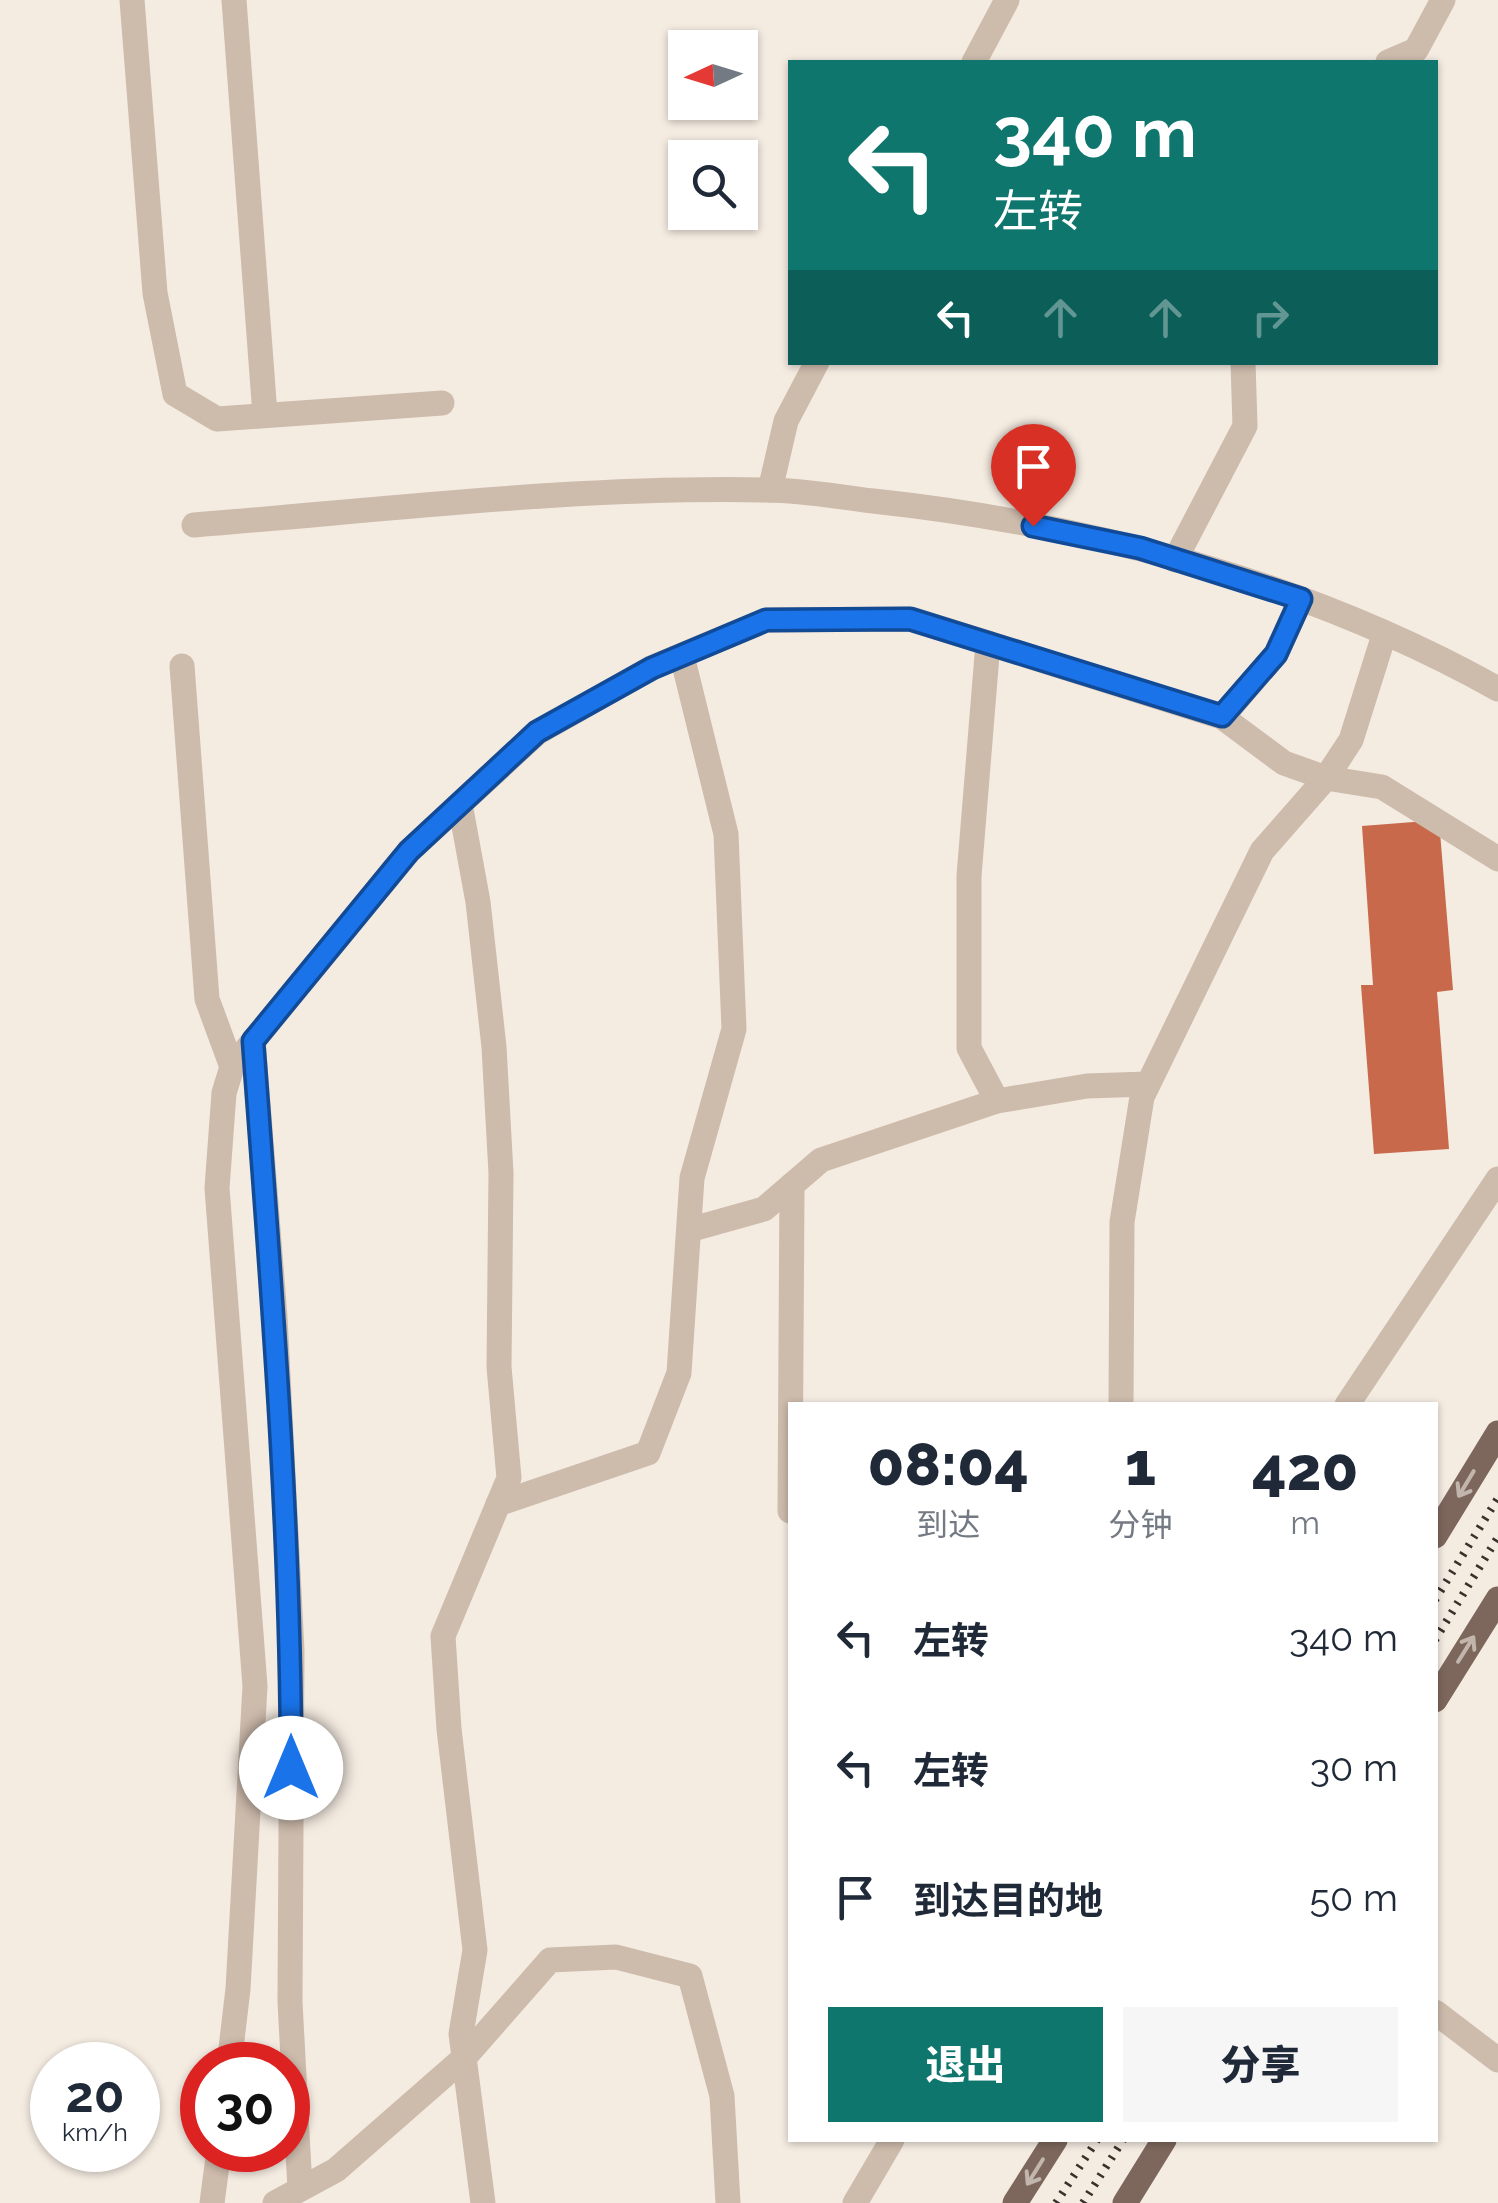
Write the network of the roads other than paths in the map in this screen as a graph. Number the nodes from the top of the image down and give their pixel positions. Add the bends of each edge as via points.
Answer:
1 (132, 0) edge
2 (234, 0) edge
3 (1007, 0) edge
4 (1443, 0) edge
5 (975, 60) edge
6 (1393, 60) edge
7 (815, 365) edge
8 (1242, 365) edge
9 (442, 403) dead end
10 (265, 416) junction
11 (770, 490) junction
12 (194, 525) dead end
13 (1175, 560) junction
14 (1301, 599) junction
15 (1384, 635) junction
16 (988, 644) junction
17 (682, 656) junction
18 (182, 666) dead end
19 (1498, 689) edge
20 (1222, 716) junction
21 (1326, 778) junction
22 (460, 804) junction
23 (1498, 859) edge
24 (253, 1041) junction
25 (232, 1067) junction
26 (1148, 1084) junction
27 (997, 1101) junction
28 (1498, 1179) edge
29 (792, 1185) junction
30 (689, 1230) junction
31 (791, 1402) edge
32 (1122, 1402) edge
33 (1349, 1402) edge
34 (1498, 1432) edge
35 (498, 1504) junction
36 (1438, 1531) edge
37 (1498, 1599) edge
38 (1438, 1695) edge
39 (1438, 2014) edge
40 (232, 2042) edge
41 (464, 2058) junction
42 (1498, 2060) edge
43 (891, 2142) edge
44 (1053, 2142) edge
45 (1163, 2142) edge
46 (216, 2172) edge
47 (300, 2190) junction
48 (1132, 2201) edge
49 (212, 2203) edge
50 (275, 2203) edge
51 (482, 2203) edge
52 (728, 2203) edge
53 (856, 2203) edge
54 (1015, 2203) edge

1 - 10 street via 155,293 175,394 217,419
2 - 10 street
3 - 5 street
4 - 6 street via 1416,50
7 - 11 street via 786,421
8 - 13 street via 1245,426
9 - 10 street
11 - 12 street via 564,496
11 - 13 street via 961,510
13 - 14 street
14 - 15 street
14 - 20 street via 1276,654
15 - 19 street
15 - 21 street via 1350,740
16 - 17 street via 910,619 766,620
16 - 20 street
16 - 27 street via 968,876 969,1048
17 - 22 street via 537,732
17 - 30 street via 726,834 734,1029 692,1178
18 - 25 street via 206,1000
20 - 21 street via 1284,763
21 - 23 street via 1382,787
21 - 26 street via 1262,852
22 - 24 street via 409,851
22 - 35 street via 478,902 501,1173 499,1367 509,1478
24 - 25 street
24 - 47 street via 292,1650 290,2002
25 - 40 street via 217,1188 254,1686
26 - 27 street
26 - 32 street via 1122,1222
27 - 29 street via 821,1160
28 - 33 street
29 - 30 street via 764,1208
29 - 31 street
30 - 35 street via 679,1373 648,1453
34 -> 36 main road
35 - 41 street via 444,1636 475,1950 461,2034
38 -> 37 main road
39 - 42 street
41 - 47 street via 336,2170
41 - 51 street
41 - 52 street via 550,1960 616,1957 690,1976 722,2096
43 - 53 street
44 -> 54 main road
45 - 48 main road
46 - 49 street
47 - 50 street

